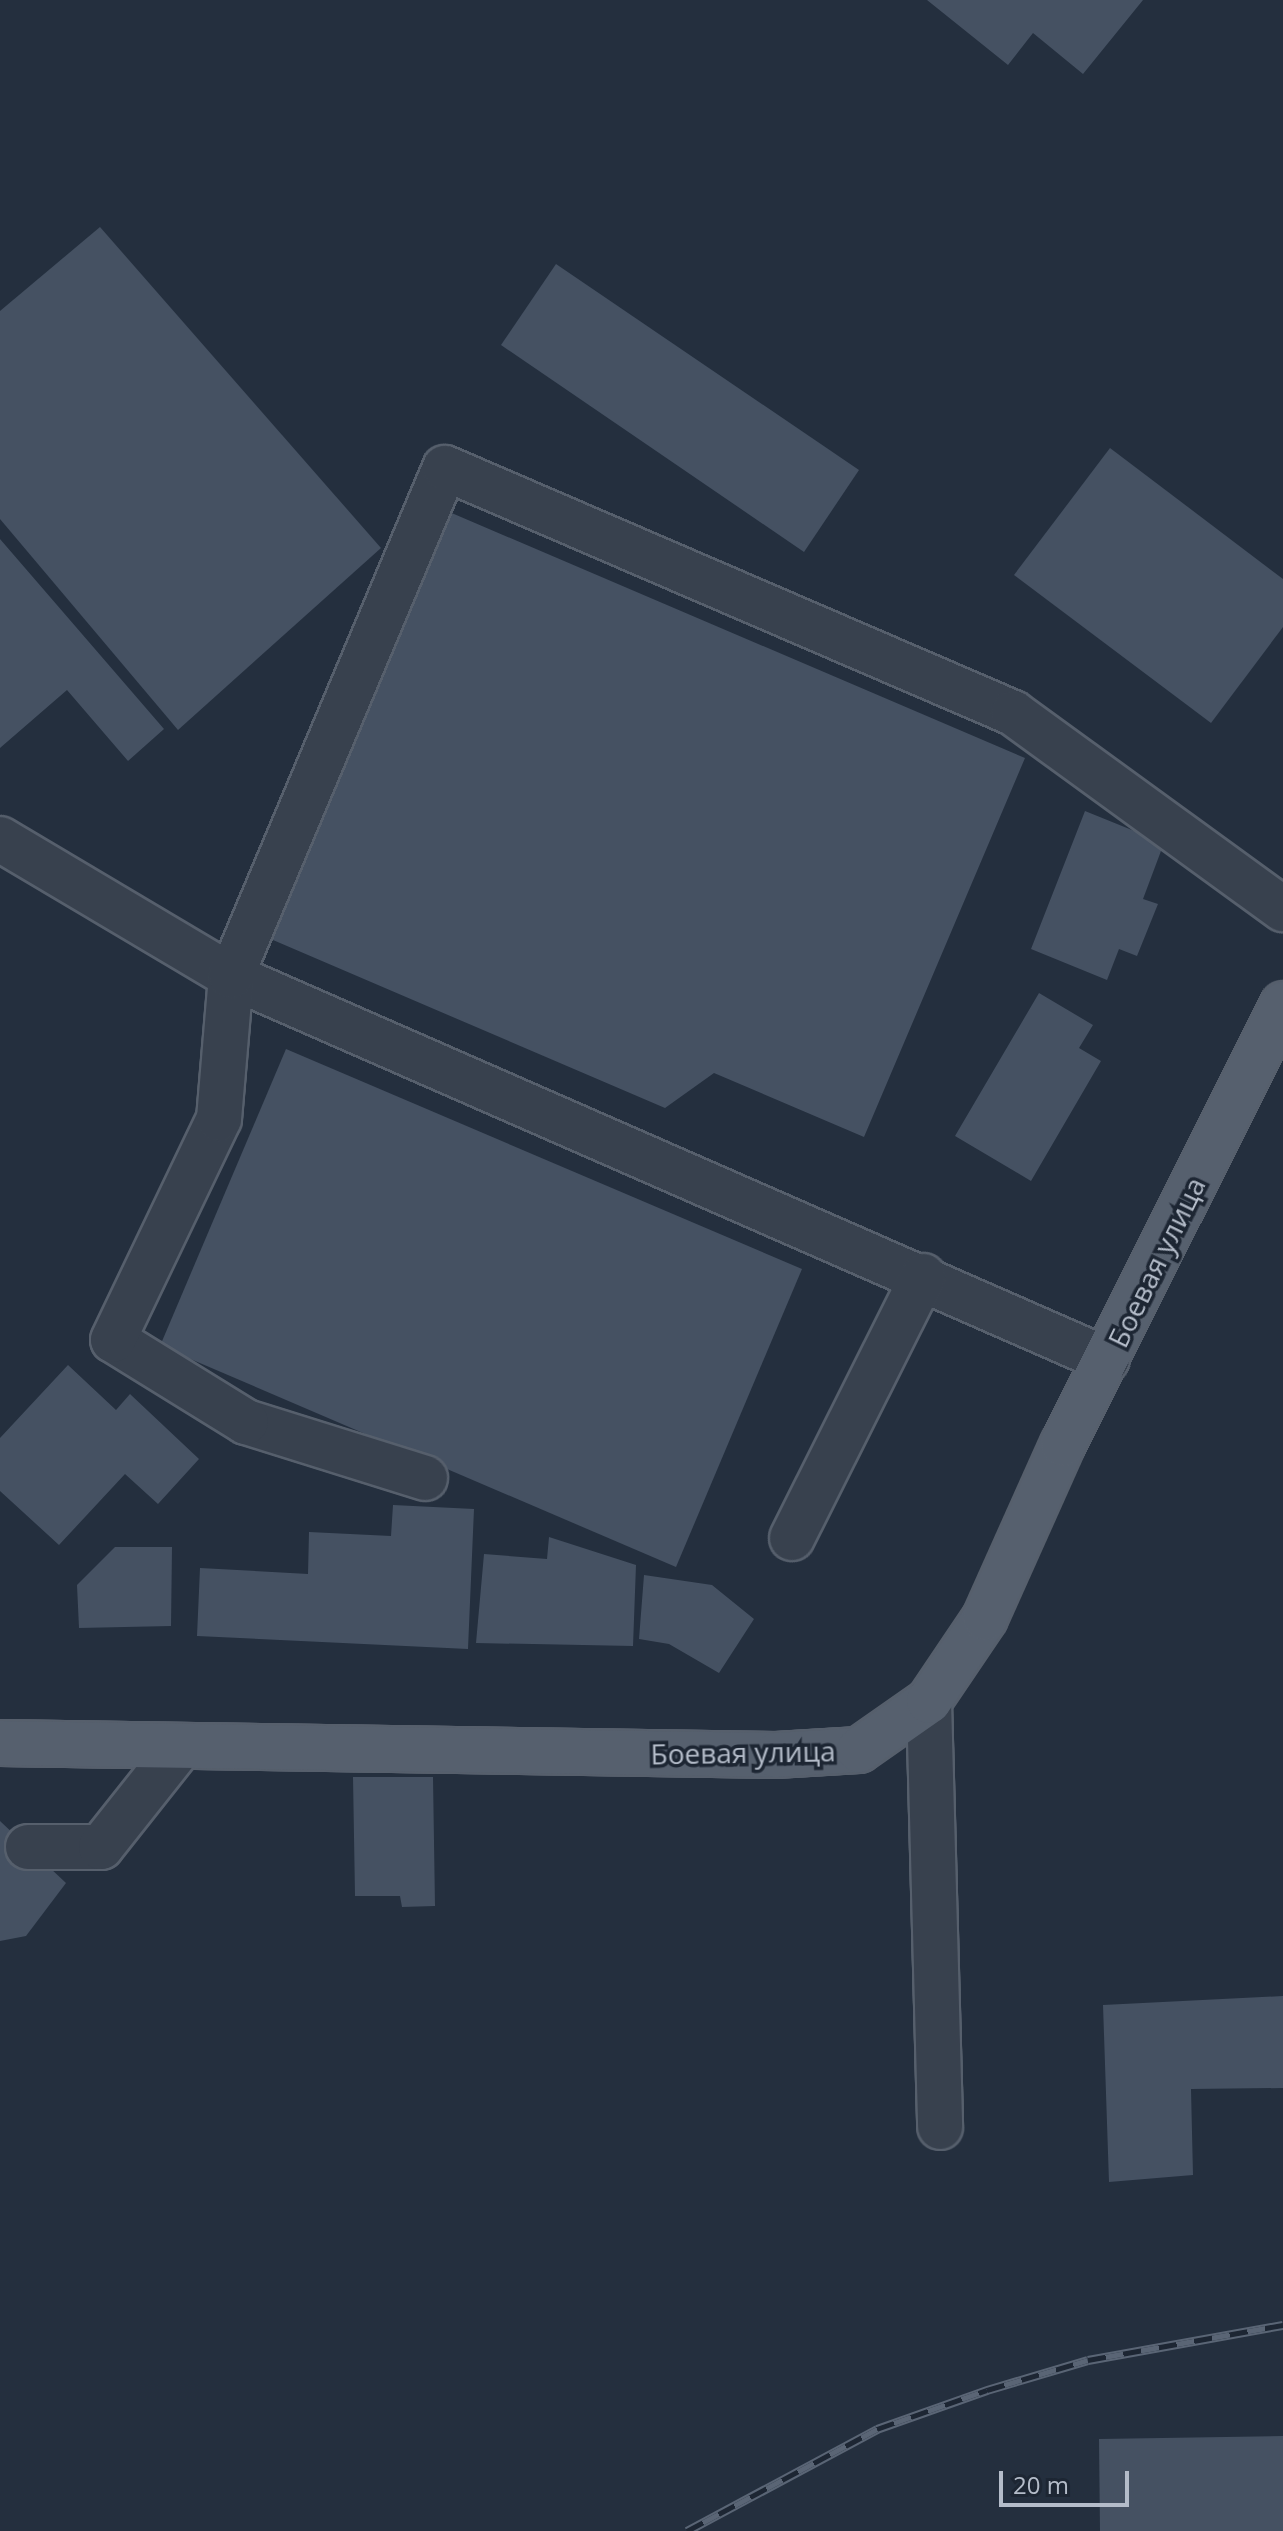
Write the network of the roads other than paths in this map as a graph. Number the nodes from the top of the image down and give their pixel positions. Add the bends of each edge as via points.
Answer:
1 (0, 839) edge
2 (1283, 909) edge
3 (231, 976) junction
4 (1283, 1004) edge
5 (923, 1276) junction
6 (1107, 1360) junction
7 (425, 1478) dead end
8 (792, 1538) dead end
9 (929, 1701) junction
10 (0, 1743) edge
11 (181, 1746) junction
12 (28, 1847) dead end
13 (940, 2127) dead end

1 - 3 lane
2 - 3 lane via 1013,713 445,468
3 - 5 lane
3 - 7 lane via 219,1119 113,1340 246,1422
4 - 6 main road, Боевая улица
5 - 6 lane
5 - 8 lane
6 - 9 main road, Боевая улица via 985,1618
9 - 11 main road, Боевая улица via 859,1750 776,1755
9 - 13 lane
10 - 11 main road, Боевая улица
11 - 12 lane via 101,1847

